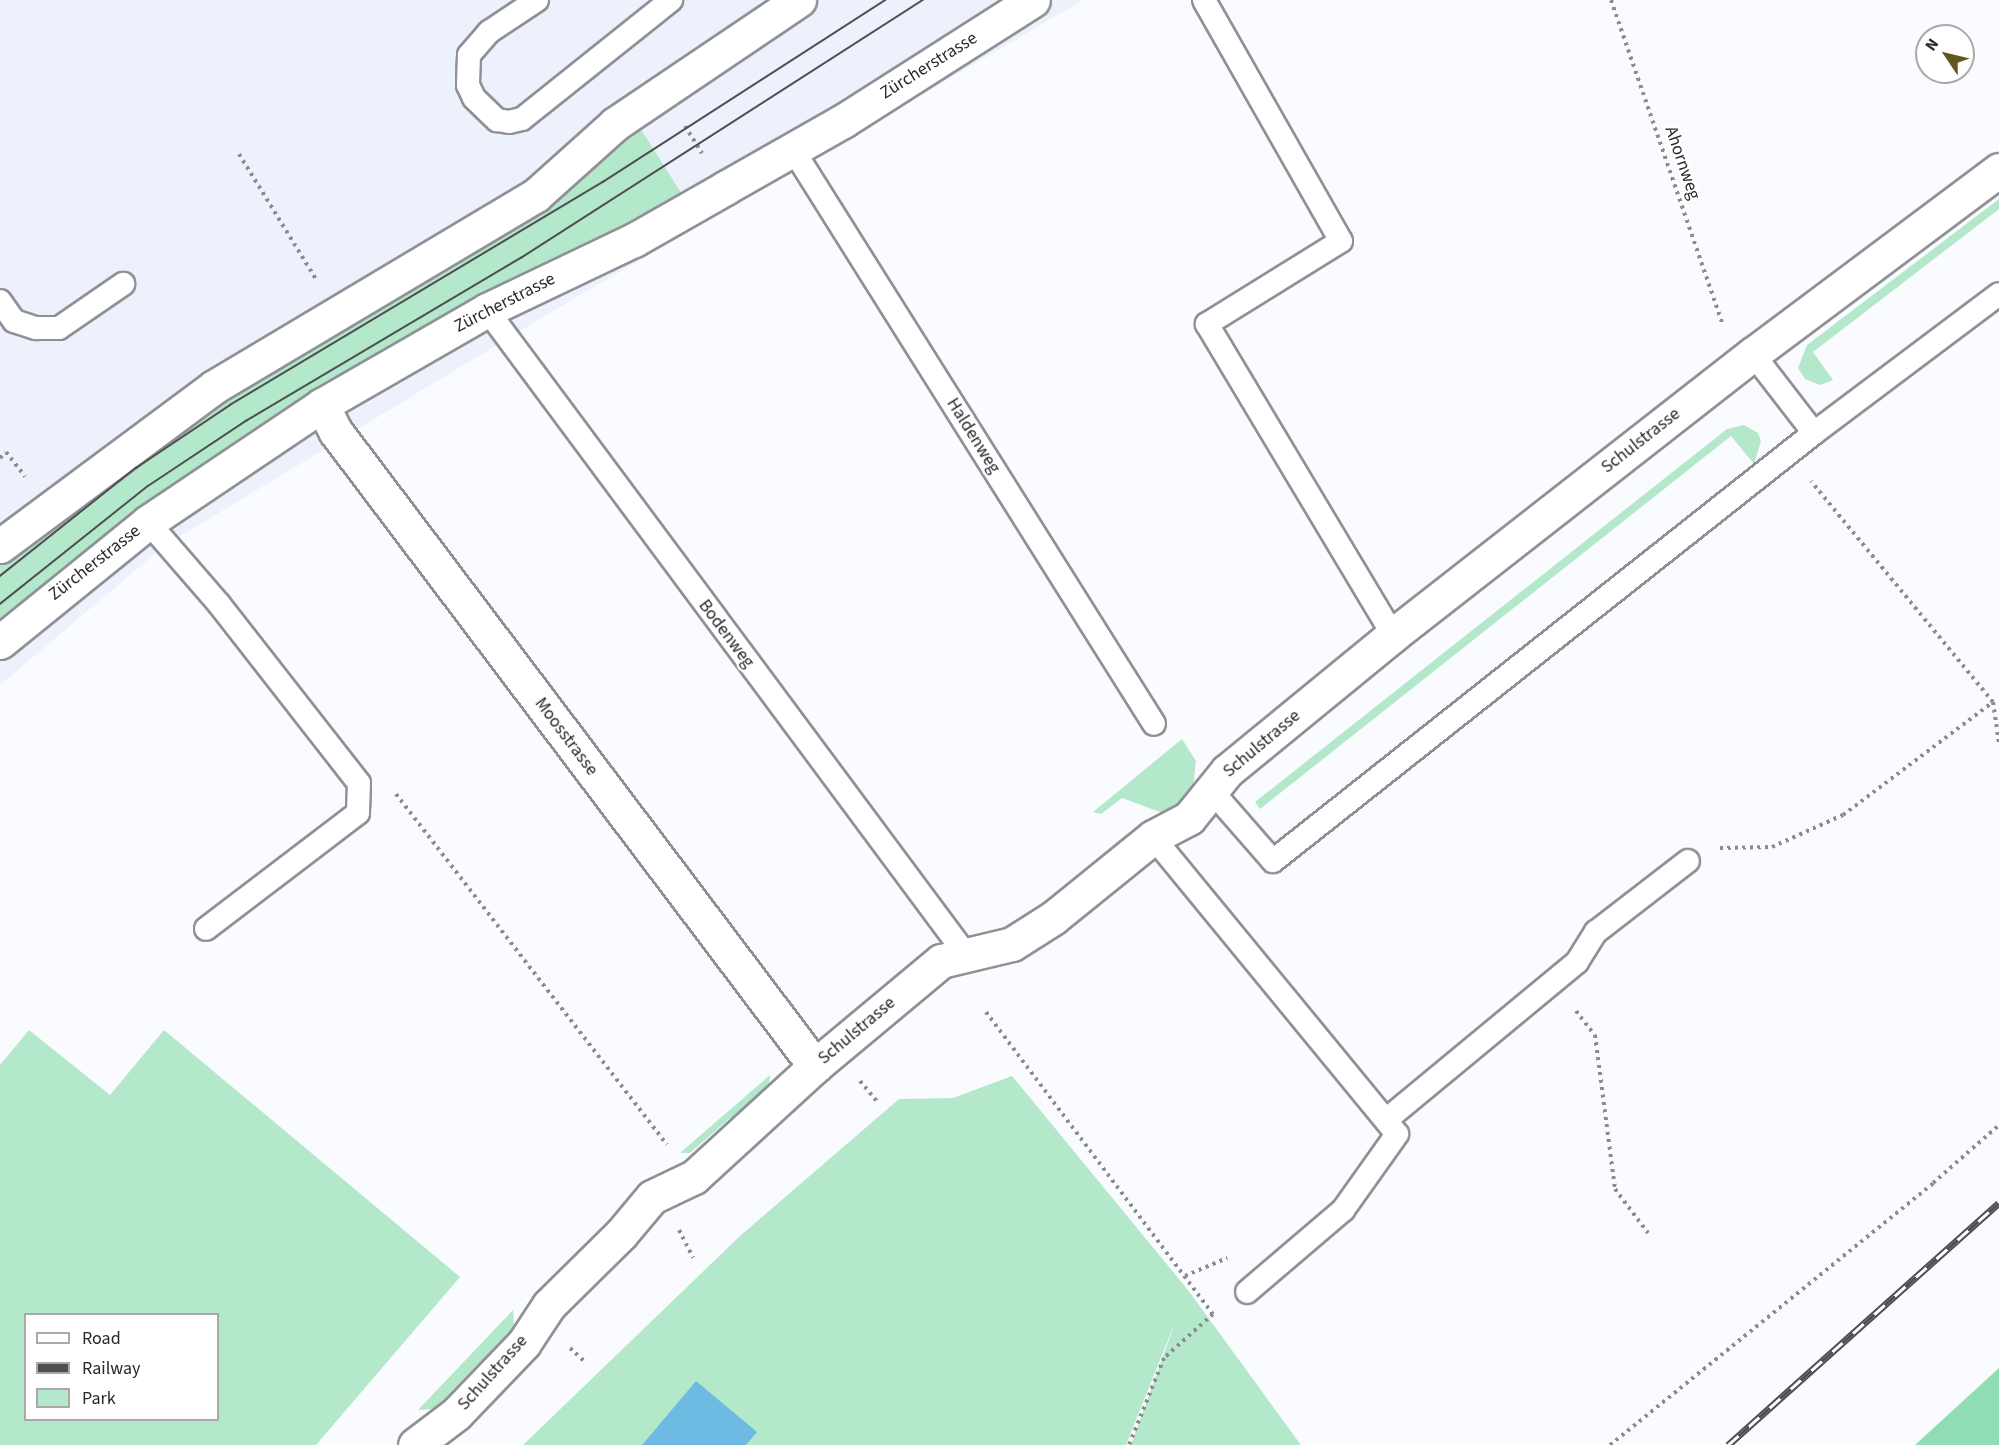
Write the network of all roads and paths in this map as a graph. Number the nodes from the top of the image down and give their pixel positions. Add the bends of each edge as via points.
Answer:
1 (537, 0) edge
2 (671, 0) edge
3 (799, 0) edge
4 (1033, 0) edge
5 (1204, 0) edge
6 (1611, 0) edge
7 (662, 90) junction
8 (792, 148) junction
9 (238, 154) dead end
10 (1999, 170) edge
11 (725, 188) junction
12 (123, 284) dead end
13 (323, 290) dead end
14 (1999, 294) edge
15 (0, 301) edge
16 (487, 310) junction
17 (1724, 335) dead end
18 (1753, 354) junction
19 (322, 405) junction
20 (1814, 433) junction
21 (0, 458) edge
22 (1808, 478) dead end
23 (31, 484) dead end
24 (148, 522) junction
25 (0, 546) edge
26 (1393, 635) junction
27 (0, 642) edge
28 (1993, 702) junction
29 (1154, 724) dead end
30 (1999, 743) edge
31 (359, 783) junction
32 (1211, 790) junction
33 (1153, 837) junction
34 (1688, 861) joint
35 (206, 929) dead end
36 (967, 956) junction
37 (1553, 982) junction
38 (986, 1012) dead end
39 (814, 1066) junction
40 (1386, 1120) junction
41 (1999, 1125) edge
42 (694, 1177) junction
43 (1648, 1233) dead end
44 (1247, 1292) dead end
45 (415, 1445) edge
46 (1129, 1445) edge
47 (1610, 1445) edge

1 - 2 lane via 489,32 469,55 468,85 474,98 497,120 522,119
3 - 7 street
4 - 8 street, Zürcherstrasse via 843,121
5 - 26 lane via 1341,241 1207,324
6 - 17 path, Ahornweg
7 - 11 path
7 - 25 street via 615,124 536,195 214,387
8 - 11 street, Zürcherstrasse
8 - 29 lane, Haldenweg
9 - 13 path
10 - 18 street, Schulstrasse
11 - 16 street, Zürcherstrasse via 634,240
12 - 15 lane via 59,328 36,328 14,321
14 - 20 lane
16 - 19 street, Zürcherstrasse
16 - 36 lane, Bodenweg
18 - 20 lane
18 - 26 street, Schulstrasse
19 - 24 street, Zürcherstrasse
19 - 39 street, Moosstrasse via 336,432
20 - 32 lane via 1274,861
21 - 23 path via 6,452
22 - 28 path
24 - 27 street, Zürcherstrasse
24 - 31 lane via 219,604
26 - 32 street, Schulstrasse via 1227,771
28 - 30 path
28 - 34 path via 1842,815 1772,847 1723,847
31 - 35 lane via 358,813
31 - 42 path via 385,780
32 - 33 street, Schulstrasse via 1189,818
33 - 36 street, Schulstrasse via 1053,918 1012,944
33 - 40 lane
34 - 37 lane via 1596,932 1577,963
36 - 39 street, Schulstrasse via 941,961
37 - 40 lane
37 - 43 path via 1595,1035 1615,1189
38 - 46 path via 1213,1314 1164,1358
39 - 42 street, Schulstrasse
40 - 44 lane via 1397,1134 1343,1210
41 - 47 path
42 - 45 street, Schulstrasse via 652,1197 621,1234 549,1305 524,1343 471,1398

